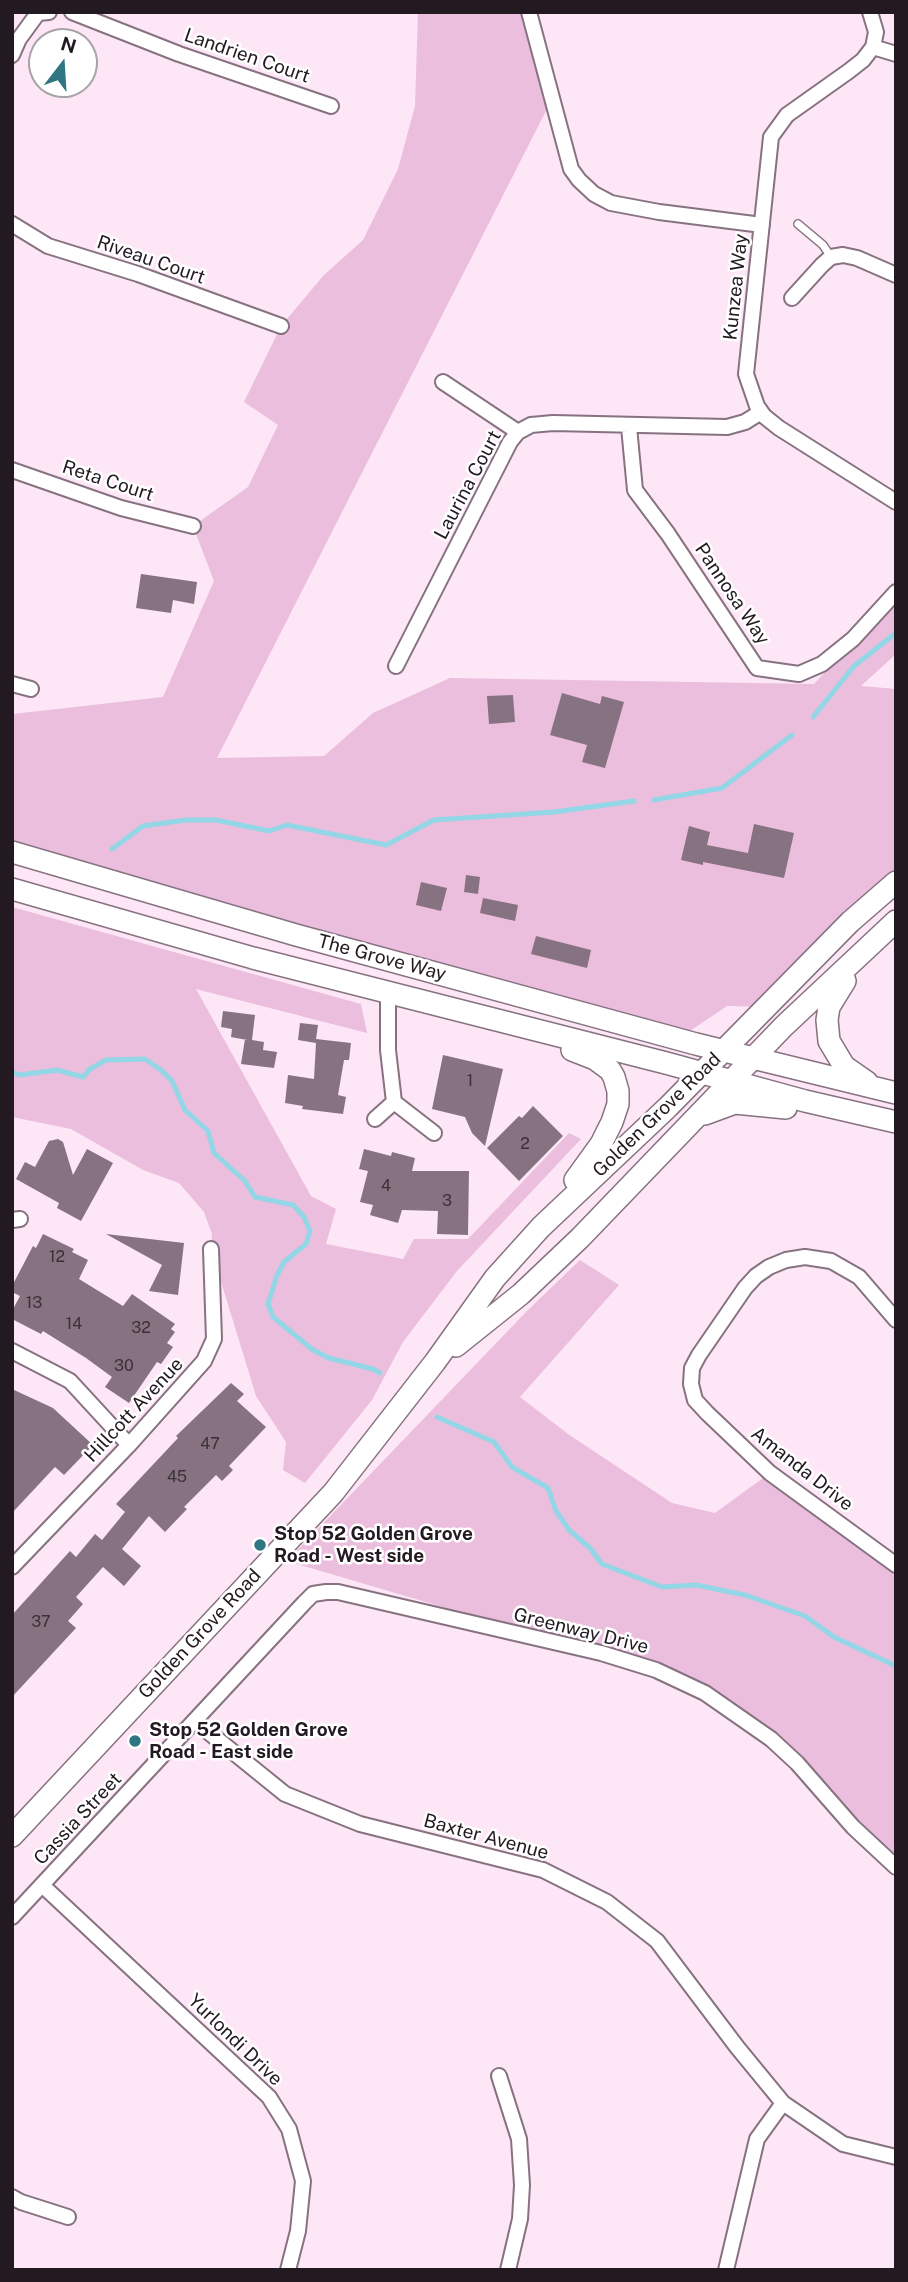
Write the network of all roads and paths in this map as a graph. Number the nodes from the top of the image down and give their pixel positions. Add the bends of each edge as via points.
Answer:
1 (49, 12) edge
2 (72, 12) edge
3 (529, 12) edge
4 (870, 12) edge
5 (873, 47) junction
6 (896, 54) edge
7 (12, 55) edge
8 (331, 106) dead end
9 (12, 224) edge
10 (797, 224) dead end
11 (762, 225) junction
12 (831, 257) junction
13 (896, 275) edge
14 (792, 298) dead end
15 (281, 326) dead end
16 (443, 382) dead end
17 (761, 412) junction
18 (629, 427) junction
19 (518, 432) junction
20 (12, 470) edge
21 (896, 502) edge
22 (193, 526) dead end
23 (896, 592) edge
24 (396, 666) dead end
25 (12, 684) edge
26 (31, 690) dead end
27 (12, 852) edge
28 (896, 882) edge
29 (12, 889) edge
30 (896, 921) edge
31 (861, 956) junction
32 (388, 992) junction
33 (452, 1008) junction
34 (723, 1051) junction
35 (754, 1058) junction
36 (702, 1072) junction
37 (732, 1081) junction
38 (891, 1092) edge
39 (394, 1102) junction
40 (858, 1113) junction
41 (375, 1119) dead end
42 (696, 1119) junction
43 (896, 1122) edge
44 (434, 1133) dead end
45 (541, 1227) junction
46 (211, 1249) dead end
47 (896, 1321) edge
48 (12, 1352) edge
49 (435, 1362) junction
50 (129, 1445) junction
51 (896, 1564) edge
52 (12, 1567) edge
53 (313, 1594) joint
54 (197, 1722) junction
55 (12, 1836) edge
56 (896, 1867) edge
57 (42, 1885) junction
58 (12, 1917) edge
59 (499, 2076) dead end
60 (783, 2103) junction
61 (896, 2157) edge
62 (12, 2197) edge
63 (68, 2217) dead end
64 (288, 2270) edge
65 (508, 2270) edge
66 (726, 2270) edge

1 - 7 street via 38,13
2 - 8 street, Landrien Court
3 - 11 street via 571,169 594,194 659,212
4 - 5 street via 876,32
5 - 6 street
5 - 11 street, Kunzea Way via 863,60 787,115 771,137
9 - 15 street, Riveau Court via 48,246
10 - 12 lane
11 - 17 street, Kunzea Way via 746,374
12 - 13 street via 857,258
12 - 14 street
16 - 19 street
17 - 18 street, Laurina Court via 727,427
17 - 21 street, Kunzea Way
18 - 19 street, Laurina Court via 553,423 531,425
18 - 23 street, Pannosa Way via 635,490 757,668 799,674 822,664 853,639
19 - 24 street, Laurina Court
20 - 22 street, Reta Court via 121,508
25 - 26 street
27 - 34 main road, The Grove Way
28 - 34 main road, Golden Grove Road via 850,922
29 - 32 main road, The Grove Way
30 - 31 main road, Golden Grove Road
31 - 35 main road, Golden Grove Road
31 - 38 main road via 829,1007 829,1041 852,1073
32 - 33 main road, The Grove Way
32 - 39 street
33 - 36 main road, The Grove Way
33 - 45 main road via 595,1059 614,1077 618,1104 608,1131
34 - 35 main road, The Grove Way
34 - 36 main road, Golden Grove Road
35 - 37 main road, Golden Grove Road
35 - 38 main road, The Grove Way
36 - 37 main road, The Grove Way
36 - 45 main road, Golden Grove Road
37 - 40 main road, The Grove Way
37 - 42 main road, Golden Grove Road
39 - 41 street
39 - 44 street
40 - 42 main road via 735,1103
40 - 43 main road
42 - 49 main road, Golden Grove Road via 521,1294
45 - 49 main road, Golden Grove Road via 495,1278
46 - 50 street, Hillcott Avenue via 214,1327 210,1350
47 - 51 street, Amanda Drive via 859,1277 831,1261 786,1260 756,1276 699,1355 691,1384 695,1399 707,1413 770,1473
48 - 50 street via 70,1381
49 - 55 main road, Golden Grove Road via 333,1493
50 - 52 street, Hillcott Avenue
53 - 54 street, Cassia Street
53 - 56 street, Greenway Drive via 338,1592 656,1670 705,1693 771,1739
54 - 57 street, Cassia Street
54 - 60 street, Baxter Avenue via 285,1794 360,1824 543,1870 607,1902 657,1941
57 - 58 street, Cassia Street
57 - 64 street, Yurlondi Drive via 269,2096 289,2129 303,2181
59 - 65 street via 519,2138 522,2185 520,2219
60 - 61 street, Baxter Avenue via 843,2144
60 - 66 street via 757,2139
62 - 63 street

